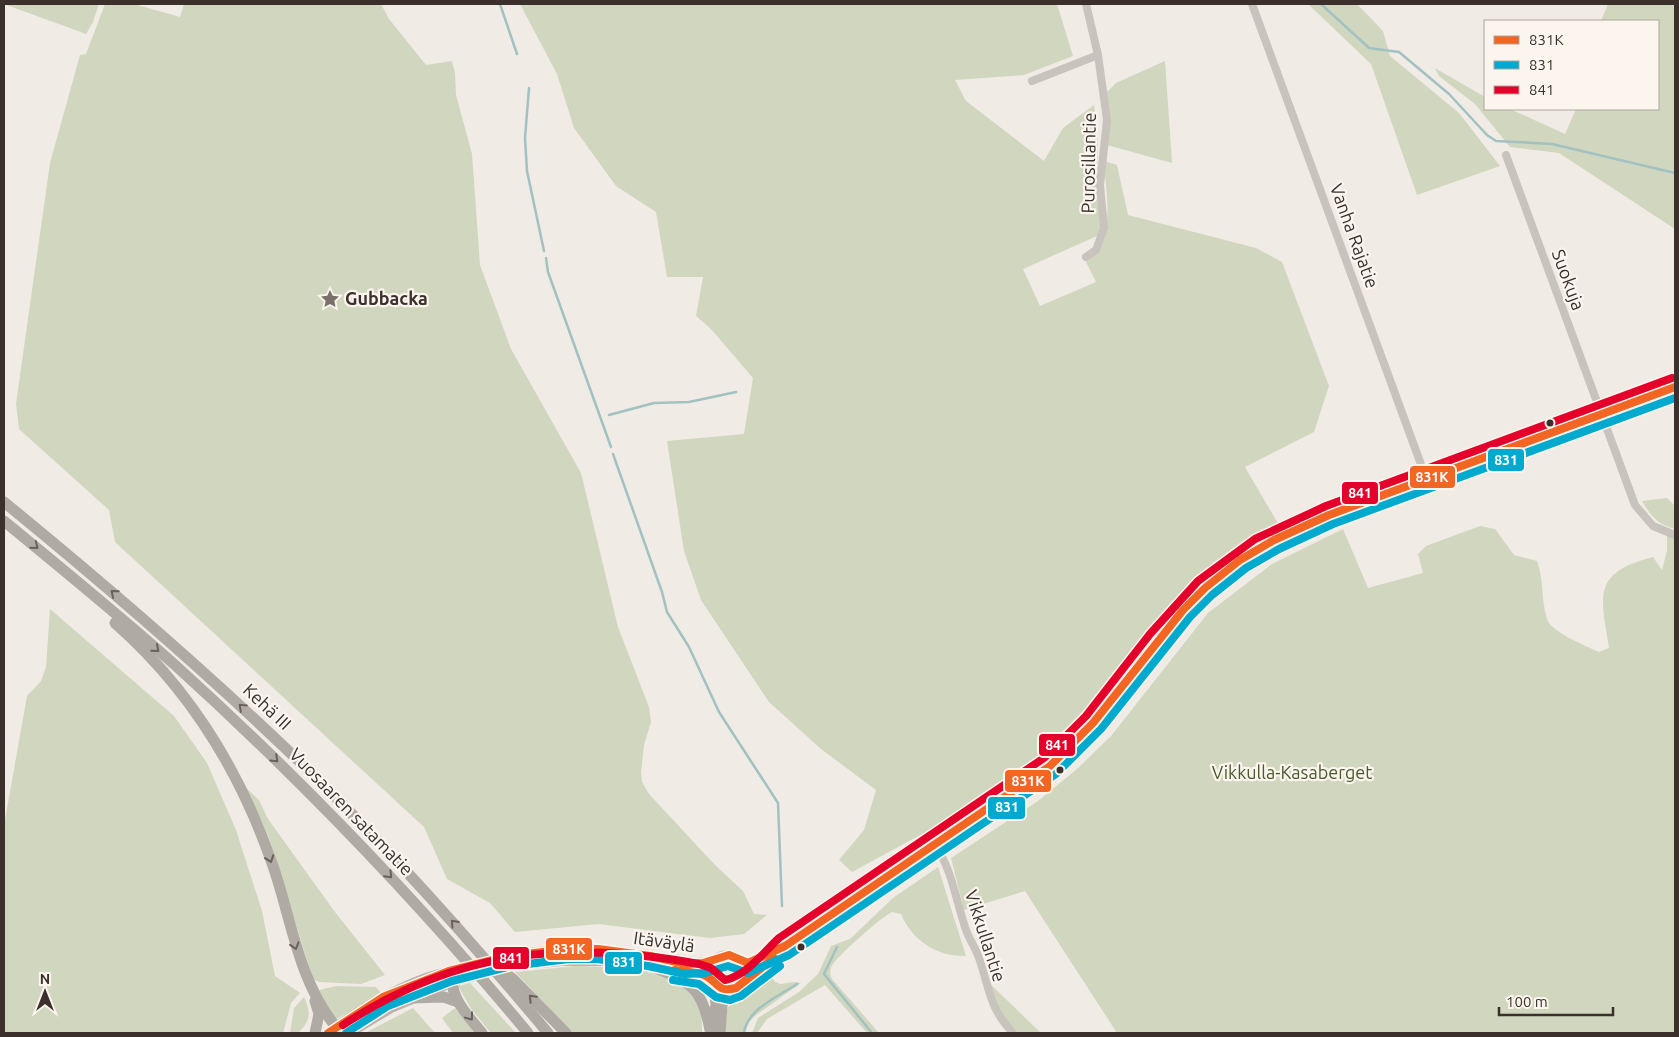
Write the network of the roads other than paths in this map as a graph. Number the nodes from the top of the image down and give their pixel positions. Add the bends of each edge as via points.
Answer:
1 (1086, 4) edge
2 (1252, 4) edge
3 (1098, 55) junction
4 (1032, 81) dead end
5 (1506, 155) dead end
6 (1086, 257) dead end
7 (1675, 387) edge
8 (1602, 414) junction
9 (1426, 478) junction
10 (4, 502) edge
11 (4, 521) edge
12 (1675, 535) edge
13 (66, 572) junction
14 (935, 844) junction
15 (786, 946) junction
16 (486, 960) junction
17 (714, 961) junction
18 (741, 962) junction
19 (658, 969) junction
20 (457, 977) junction
21 (712, 981) junction
22 (741, 983) junction
23 (729, 990) junction
24 (313, 992) junction
25 (440, 992) junction
26 (411, 998) joint
27 (458, 1002) junction
28 (332, 1030) edge
29 (352, 1031) edge
30 (713, 1032) edge
31 (315, 1033) edge
32 (482, 1033) edge
33 (528, 1033) edge
34 (548, 1033) edge
35 (566, 1033) edge
36 (1013, 1033) edge

1 - 3 street, Purosillantie
2 - 9 street, Vanha Rajatie
3 - 4 street
3 - 6 street, Purosillantie via 1107,120 1100,185 1104,228 1096,250
5 - 8 street, Suokuja
7 - 8 main road
8 - 9 main road
8 - 12 street, Suokuja via 1640,513 1653,526
9 - 14 main road via 1329,515 1260,548 1217,578 1183,610 1093,723 1061,757 1022,787
16 -> 10 highway, Kehä III via 354,816 262,725 131,608
11 -> 13 highway
13 -> 24 highway via 77,590 118,625 180,693 228,763 264,842 301,964
13 -> 33 highway, Vuosaaren satamatie via 173,664 303,787 420,908
14 - 15 main road
14 - 36 street, Vikkullantie via 946,862 966,930 980,959 991,1002
15 - 18 main road via 758,961
15 - 22 main road
16 - 34 highway
35 -> 16 highway via 513,978
17 - 18 main road via 730,955
17 - 20 main road, Itäväylä, bridge via 686,964 621,952 568,948 509,956
17 - 21 main road
18 - 22 main road via 745,971
19 - 20 main road, Itäväylä, bridge via 584,961 517,965
19 - 21 main road, Itäväylä via 700,974
19 - 30 highway via 677,976 694,988
20 - 25 main road, Itäväylä
20 - 27 highway
20 - 28 main road, Itäväylä via 430,978 383,997
21 - 23 main road via 723,990
21 - 30 highway via 716,1005
22 - 23 main road
23 - 30 highway
24 - 28 highway
24 - 31 highway via 318,1014
25 - 26 highway
25 - 27 highway
26 - 29 main road
27 -> 32 highway
28 - 29 highway

